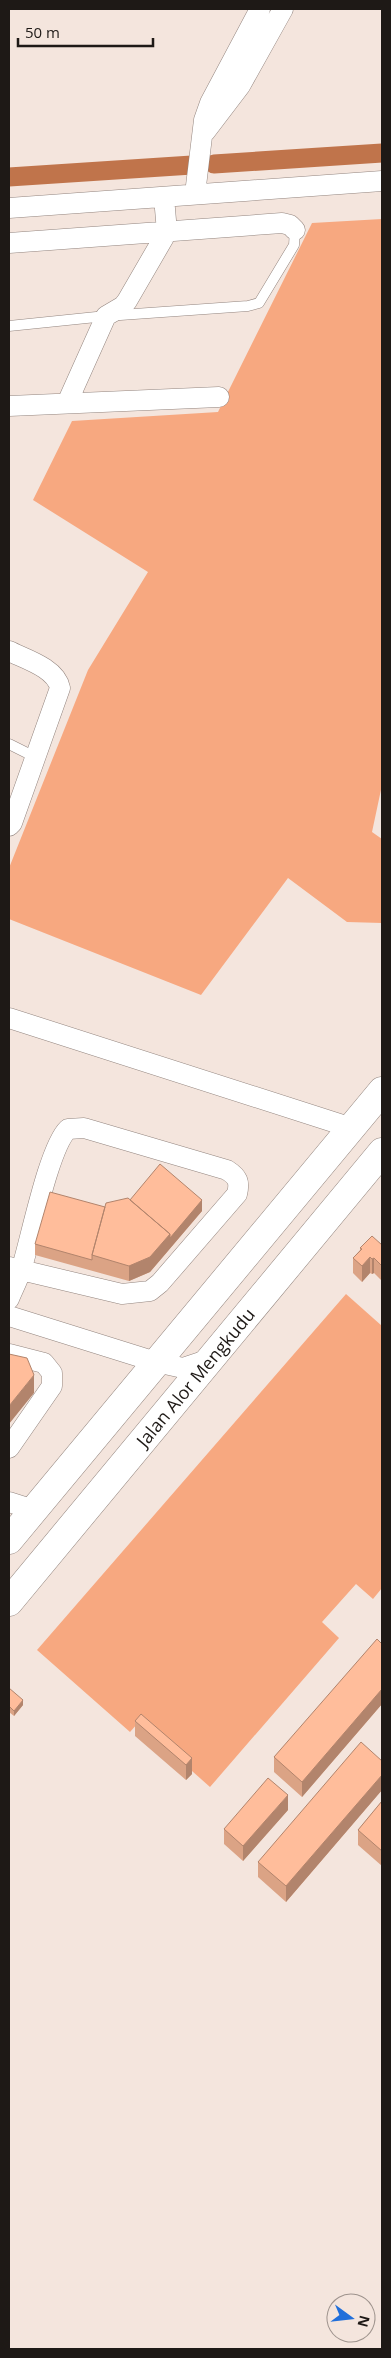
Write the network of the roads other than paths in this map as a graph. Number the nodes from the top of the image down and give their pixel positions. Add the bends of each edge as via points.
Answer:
1 (260, 9) edge
2 (283, 9) edge
3 (200, 138) junction
4 (382, 181) edge
5 (195, 194) junction
6 (164, 197) junction
7 (9, 208) edge
8 (295, 230) joint
9 (166, 232) junction
10 (9, 243) edge
11 (106, 316) junction
12 (9, 326) edge
13 (219, 397) dead end
14 (67, 403) junction
15 (9, 406) edge
16 (9, 651) edge
17 (9, 744) edge
18 (36, 758) junction
19 (9, 826) edge
20 (9, 1018) edge
21 (382, 1091) edge
22 (352, 1128) junction
23 (382, 1152) edge
24 (15, 1268) edge
25 (9, 1299) edge
26 (9, 1316) edge
27 (9, 1354) edge
28 (210, 1359) junction
29 (156, 1362) junction
30 (9, 1448) edge
31 (21, 1506) edge
32 (9, 1540) edge
33 (9, 1602) edge

1 - 3 street via 210,103
2 - 3 street via 240,86
3 - 5 street
4 - 5 street
5 - 6 street
6 - 7 street
6 - 9 street
8 - 9 street via 282,223
8 - 11 lane via 294,244 259,303
9 - 10 street
9 - 11 street via 127,301
11 - 12 lane
11 - 14 street
13 - 14 street
14 - 15 street
16 - 18 street via 59,681 60,688
17 - 18 lane
18 - 19 street
20 - 22 street
21 - 22 main road
22 - 29 main road
23 - 28 main road, Jalan Alor Mengkudu
24 - 24 street via 62,1134 68,1129 84,1128 218,1167 235,1175 240,1185 237,1194 150,1291 122,1294
24 - 25 street
26 - 29 street
27 - 30 street via 44,1363 52,1373 52,1386
28 - 29 street via 183,1368
28 - 33 main road, Jalan Alor Mengkudu
29 - 31 main road
31 - 32 main road

